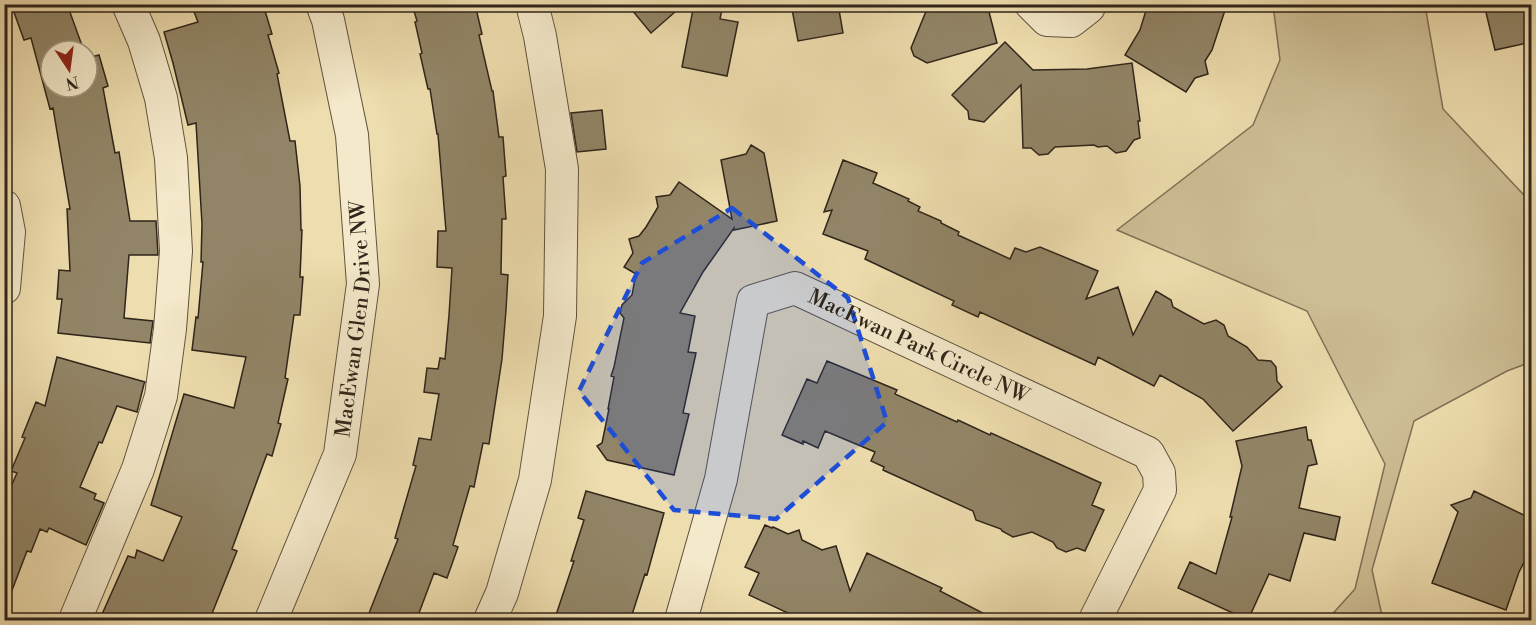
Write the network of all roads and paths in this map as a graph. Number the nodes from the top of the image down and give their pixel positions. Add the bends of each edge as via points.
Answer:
1 (128, 4) edge
2 (322, 4) edge
3 (532, 4) edge
4 (1031, 4) edge
5 (1090, 4) edge
6 (4, 206) edge
7 (4, 288) edge
8 (75, 621) edge
9 (271, 621) edge
10 (490, 621) edge
11 (681, 621) edge
12 (1095, 621) edge

1 - 8 street via 161,98 171,158 176,251 170,329 161,396 138,469
2 - 9 street, MacEwan Glen Drive NW via 352,135 363,284 340,454
3 - 10 street via 562,169 560,316 535,480
4 - 5 street via 1047,20 1071,21
6 - 7 street via 9,232
11 - 12 street, MacEwan Park Circle NW via 721,479 753,301 795,288 1148,453 1159,473 1160,490

